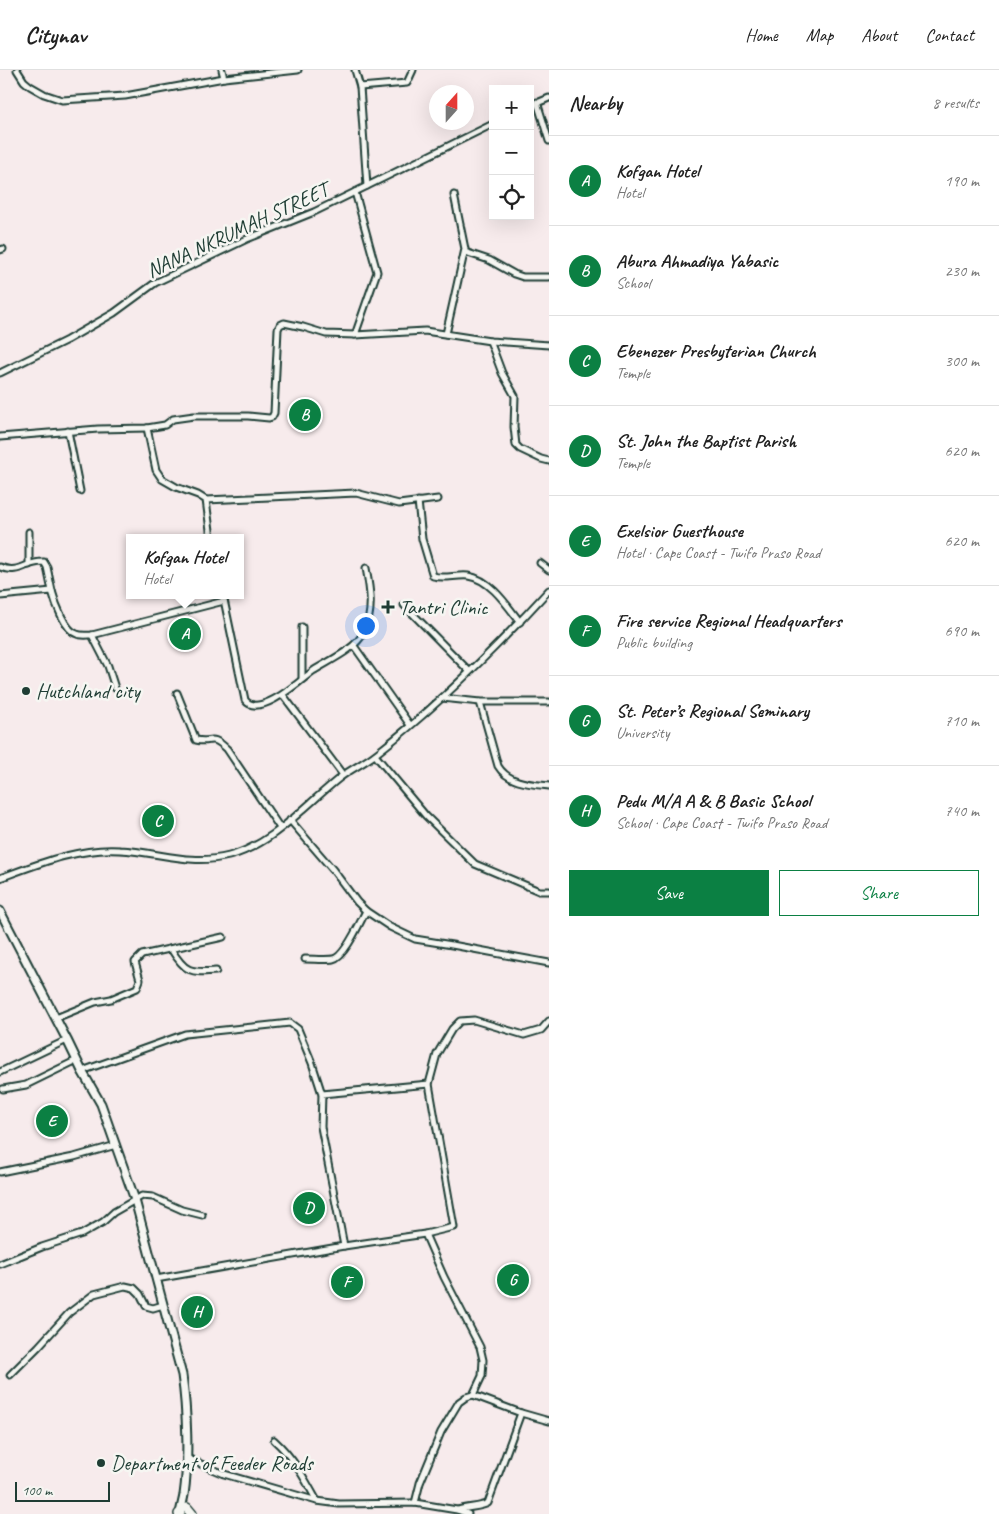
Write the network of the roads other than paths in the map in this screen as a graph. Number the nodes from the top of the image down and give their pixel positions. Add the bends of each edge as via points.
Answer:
1 (17, 70) edge
2 (222, 70) edge
3 (298, 70) edge
4 (355, 70) edge
5 (414, 70) edge
6 (224, 78) junction
7 (360, 87) junction
8 (549, 98) edge
9 (538, 102) junction
10 (534, 104) edge
11 (489, 126) edge
12 (549, 141) edge
13 (366, 186) junction
14 (356, 192) junction
15 (454, 195) dead end
16 (464, 252) junction
17 (549, 277) edge
18 (446, 334) junction
19 (355, 335) junction
20 (490, 341) junction
21 (549, 345) edge
22 (0, 373) edge
23 (147, 428) junction
24 (68, 431) junction
25 (0, 437) edge
26 (549, 461) edge
27 (80, 491) dead end
28 (438, 499) dead end
29 (206, 500) junction
30 (418, 501) junction
31 (29, 532) dead end
32 (210, 534) edge
33 (540, 563) dead end
34 (29, 565) junction
35 (0, 567) edge
36 (366, 568) dead end
37 (549, 570) edge
38 (549, 590) edge
39 (52, 591) junction
40 (0, 596) edge
41 (220, 599) edge
42 (224, 599) edge
43 (404, 605) dead end
44 (520, 622) junction
45 (302, 627) dead end
46 (92, 635) junction
47 (354, 646) junction
48 (469, 671) junction
49 (302, 679) junction
50 (115, 688) dead end
51 (177, 693) dead end
52 (283, 695) junction
53 (442, 698) junction
54 (480, 702) junction
55 (549, 702) edge
56 (410, 725) junction
57 (375, 754) junction
58 (343, 776) junction
59 (549, 786) edge
60 (290, 820) junction
61 (280, 828) junction
62 (0, 878) edge
63 (549, 891) edge
64 (0, 911) edge
65 (366, 911) junction
66 (223, 937) dead end
67 (171, 949) junction
68 (305, 959) dead end
69 (549, 963) edge
70 (216, 971) dead end
71 (56, 1018) junction
72 (549, 1021) edge
73 (68, 1040) junction
74 (77, 1060) junction
75 (82, 1071) junction
76 (0, 1072) edge
77 (429, 1084) junction
78 (3, 1088) dead end
79 (322, 1094) junction
80 (116, 1144) junction
81 (0, 1172) edge
82 (135, 1200) junction
83 (202, 1215) dead end
84 (425, 1234) junction
85 (344, 1246) junction
86 (0, 1264) edge
87 (156, 1279) junction
88 (163, 1305) junction
89 (10, 1375) dead end
90 (473, 1395) junction
91 (521, 1413) junction
92 (549, 1421) edge
93 (274, 1440) dead end
94 (187, 1458) junction
95 (317, 1501) junction
96 (415, 1503) junction
97 (457, 1510) junction
98 (184, 1513) edge
99 (468, 1514) edge

1 - 6 street via 30,86 62,100 125,96
2 - 6 street
3 - 6 street
4 - 7 street
5 - 7 street via 407,83
7 - 13 street
8 - 9 street
9 - 10 street
9 - 12 street
11 - 13 street, NANA NKRUMAH STREET
13 - 14 street, NANA NKRUMAH STREET
14 - 19 street via 377,272
14 - 22 street, NANA NKRUMAH STREET via 156,283 114,313
15 - 16 street
16 - 17 street via 523,277
16 - 18 street
18 - 19 street via 425,331
18 - 20 street
19 - 23 street via 326,334 284,323 280,325 272,417 194,416
20 - 21 street
20 - 26 street via 515,396 516,445
23 - 24 street
23 - 29 street via 158,475
24 - 25 street
24 - 27 street
28 - 30 street
29 - 30 street via 356,493 399,504
29 - 32 street
30 - 44 street via 422,539 433,576 476,578 490,587
31 - 34 street
33 - 37 street
34 - 35 street via 10,571
34 - 39 street via 44,562
36 - 47 street via 370,591 368,622
38 - 44 street
39 - 40 street
39 - 46 street via 67,627 78,635
41 - 46 street
42 - 52 street via 248,705 262,704
43 - 48 street
44 - 48 street
45 - 49 street
46 - 50 street
47 - 49 street
47 - 56 street
48 - 53 street
49 - 52 street
51 - 61 street via 196,740 218,741 227,749
52 - 58 street
53 - 54 street
53 - 56 street
54 - 55 street
54 - 59 street via 501,771 518,782
56 - 57 street
57 - 58 street
57 - 63 street via 426,816 474,864 539,891
58 - 60 street
60 - 61 street
60 - 65 street
61 - 62 street via 230,856 207,860 174,859 104,850 70,855
64 - 71 main road
65 - 68 street via 340,956
65 - 69 street via 415,940
66 - 67 street
67 - 70 street via 184,966 196,973
67 - 71 street via 137,959 135,965 140,980 131,992
71 - 73 main road
72 - 77 street via 541,1030 524,1035 474,1020 460,1021 437,1054
73 - 74 main road
73 - 76 street
74 - 75 main road
74 - 78 street via 26,1086
75 - 79 street via 184,1034 290,1023 298,1029
75 - 80 main road via 101,1104
77 - 79 street
77 - 84 street via 454,1227
79 - 85 street via 321,1126
80 - 81 street via 74,1157
80 - 82 main road
82 - 83 street via 142,1196 152,1197
82 - 86 street via 82,1234
82 - 87 main road
84 - 85 street
84 - 90 street via 480,1347 482,1376
85 - 87 street
87 - 88 main road
88 - 89 street via 146,1306 134,1288 125,1286 94,1294 69,1313
88 - 94 main road via 182,1375
90 - 91 street
90 - 96 street via 459,1402 442,1432
91 - 92 street
91 - 97 street via 488,1503
93 - 95 street via 286,1451
94 - 95 street via 224,1474
94 - 98 main road
95 - 96 street via 339,1504
96 - 97 street
97 - 99 street

